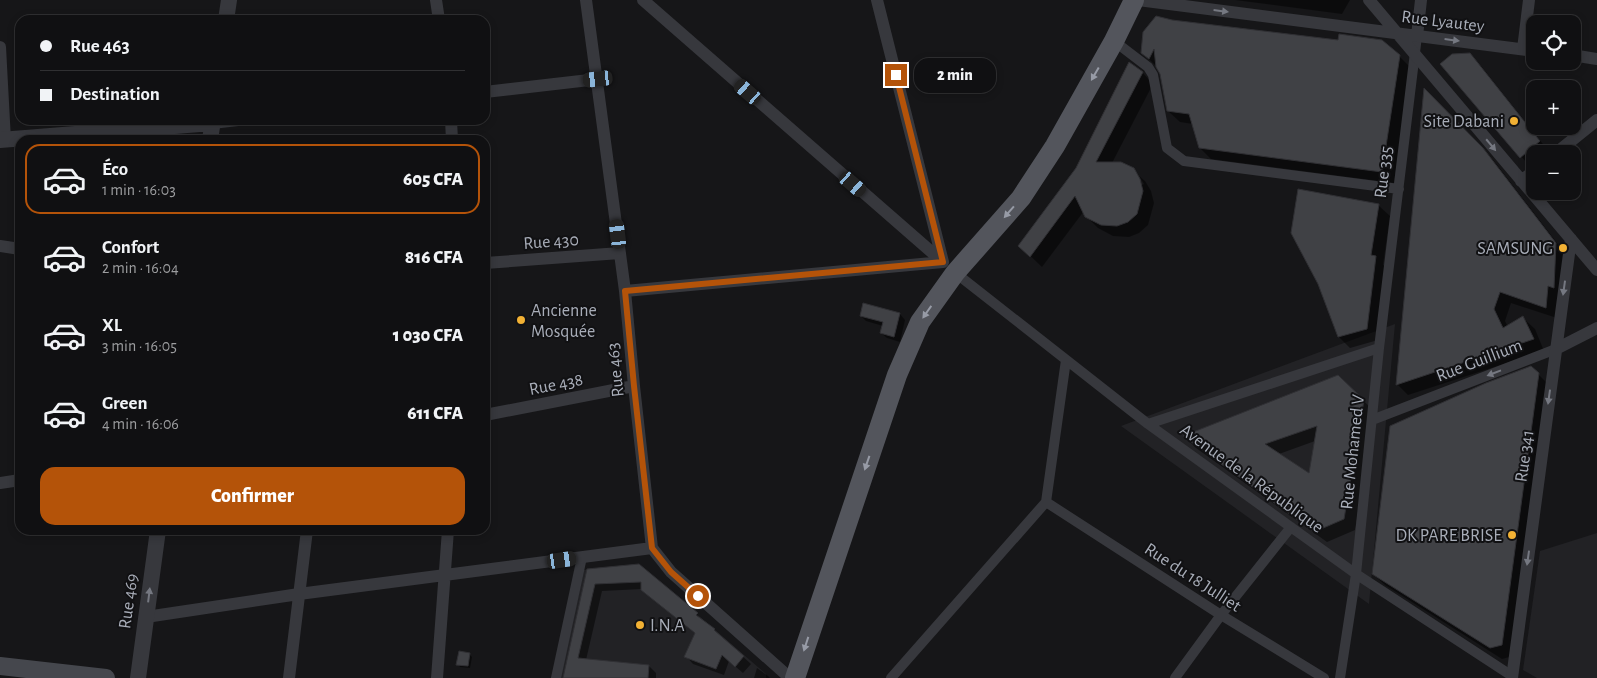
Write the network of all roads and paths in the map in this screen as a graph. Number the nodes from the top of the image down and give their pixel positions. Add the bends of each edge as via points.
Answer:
1 (229, 0) edge
2 (436, 0) edge
3 (586, 0) edge
4 (643, 0) edge
5 (877, 0) edge
6 (1134, 0) edge
7 (1138, 0) edge
8 (1369, 0) edge
9 (1421, 0) edge
10 (1529, 0) edge
11 (227, 15) edge
12 (438, 15) edge
13 (1529, 15) edge
14 (1397, 33) junction
15 (1417, 36) junction
16 (1114, 41) junction
17 (0, 47) edge
18 (1526, 50) edge
19 (1414, 54) junction
20 (1581, 57) edge
21 (1597, 59) edge
22 (598, 79) junction
23 (490, 91) edge
24 (1597, 120) edge
25 (178, 125) edge
26 (61, 135) edge
27 (3, 140) edge
28 (1566, 145) edge
29 (1526, 177) edge
30 (1521, 181) junction
31 (1399, 189) junction
32 (1571, 239) junction
33 (0, 246) edge
34 (15, 248) edge
35 (620, 254) junction
36 (490, 263) edge
37 (949, 268) junction
38 (1597, 270) edge
39 (625, 291) junction
40 (1597, 328) edge
41 (1379, 348) junction
42 (1556, 349) junction
43 (1066, 360) junction
44 (634, 386) junction
45 (490, 415) edge
46 (1372, 420) junction
47 (1148, 424) junction
48 (15, 481) edge
49 (0, 483) edge
50 (1046, 502) junction
51 (1291, 527) junction
52 (157, 535) edge
53 (306, 535) edge
54 (448, 535) edge
55 (652, 548) junction
56 (582, 557) junction
57 (1356, 574) junction
58 (444, 575) junction
59 (299, 594) junction
60 (1221, 614) junction
61 (146, 617) junction
62 (0, 666) edge
63 (75, 676) edge
64 (1513, 677) edge
65 (106, 678) edge
66 (138, 678) edge
67 (289, 678) edge
68 (437, 678) edge
69 (556, 678) edge
70 (790, 678) edge
71 (795, 678) edge
72 (891, 678) edge
73 (1174, 678) edge
74 (1324, 678) edge
75 (1340, 678) edge

1 - 11 street
2 - 12 street
3 - 22 street, Rue 463
4 - 37 street
5 - 37 street
6 - 16 main road
7 -> 14 street, Rue Lyautey
8 - 14 street
9 - 15 street, Rue 335
10 - 13 street
14 - 15 street, Rue Lyautey
14 - 19 street
15 -> 18 street, Rue Lyautey
15 - 19 street, Rue 335
16 - 31 street via 1148,67 1153,75 1167,148 1184,161
16 -> 37 main road via 1055,146 1021,198
17 - 27 street
19 -> 30 street
19 - 31 street, Rue 335
20 - 21 street
22 - 23 street
22 - 35 street, Rue 463
24 - 28 street
25 - 26 street
29 - 30 street
30 - 32 street
31 - 41 street, Rue 335
32 - 38 street
32 -> 42 street, Rue 341
33 - 34 street
35 - 36 street, Rue 430
35 - 39 street, Rue 463
37 - 39 street
37 - 43 street, Avenue de la République
37 -> 71 main road via 897,375
39 - 44 street, Rue 463
40 - 42 street, Rue Guillium
41 - 46 street, Rue Mohamed V
41 - 47 street
42 -> 46 street, Rue Guillium
42 -> 64 street, Rue 341
43 - 47 street, Avenue de la République
43 - 50 street
44 - 45 street, Rue 438
44 - 55 street, Rue 463
46 - 57 street, Rue Mohamed V
47 - 51 street, Avenue de la République
48 - 49 street
50 - 60 street, Rue du 18 Julliet
50 - 72 street
51 - 57 street, Avenue de la République
51 - 60 street
61 -> 52 street, Rue 469
53 - 59 street
54 - 58 street
55 - 56 street
55 - 70 street via 671,572
56 - 58 street
56 - 69 street
57 - 64 street, Avenue de la République
57 - 75 street, Rue Mohamed V
58 - 59 street
58 - 68 street
59 - 61 street
59 - 67 street
60 - 73 street
60 - 74 street, Rue du 18 Julliet
61 - 66 street, Rue 469
62 - 63 main road
63 - 65 main road

